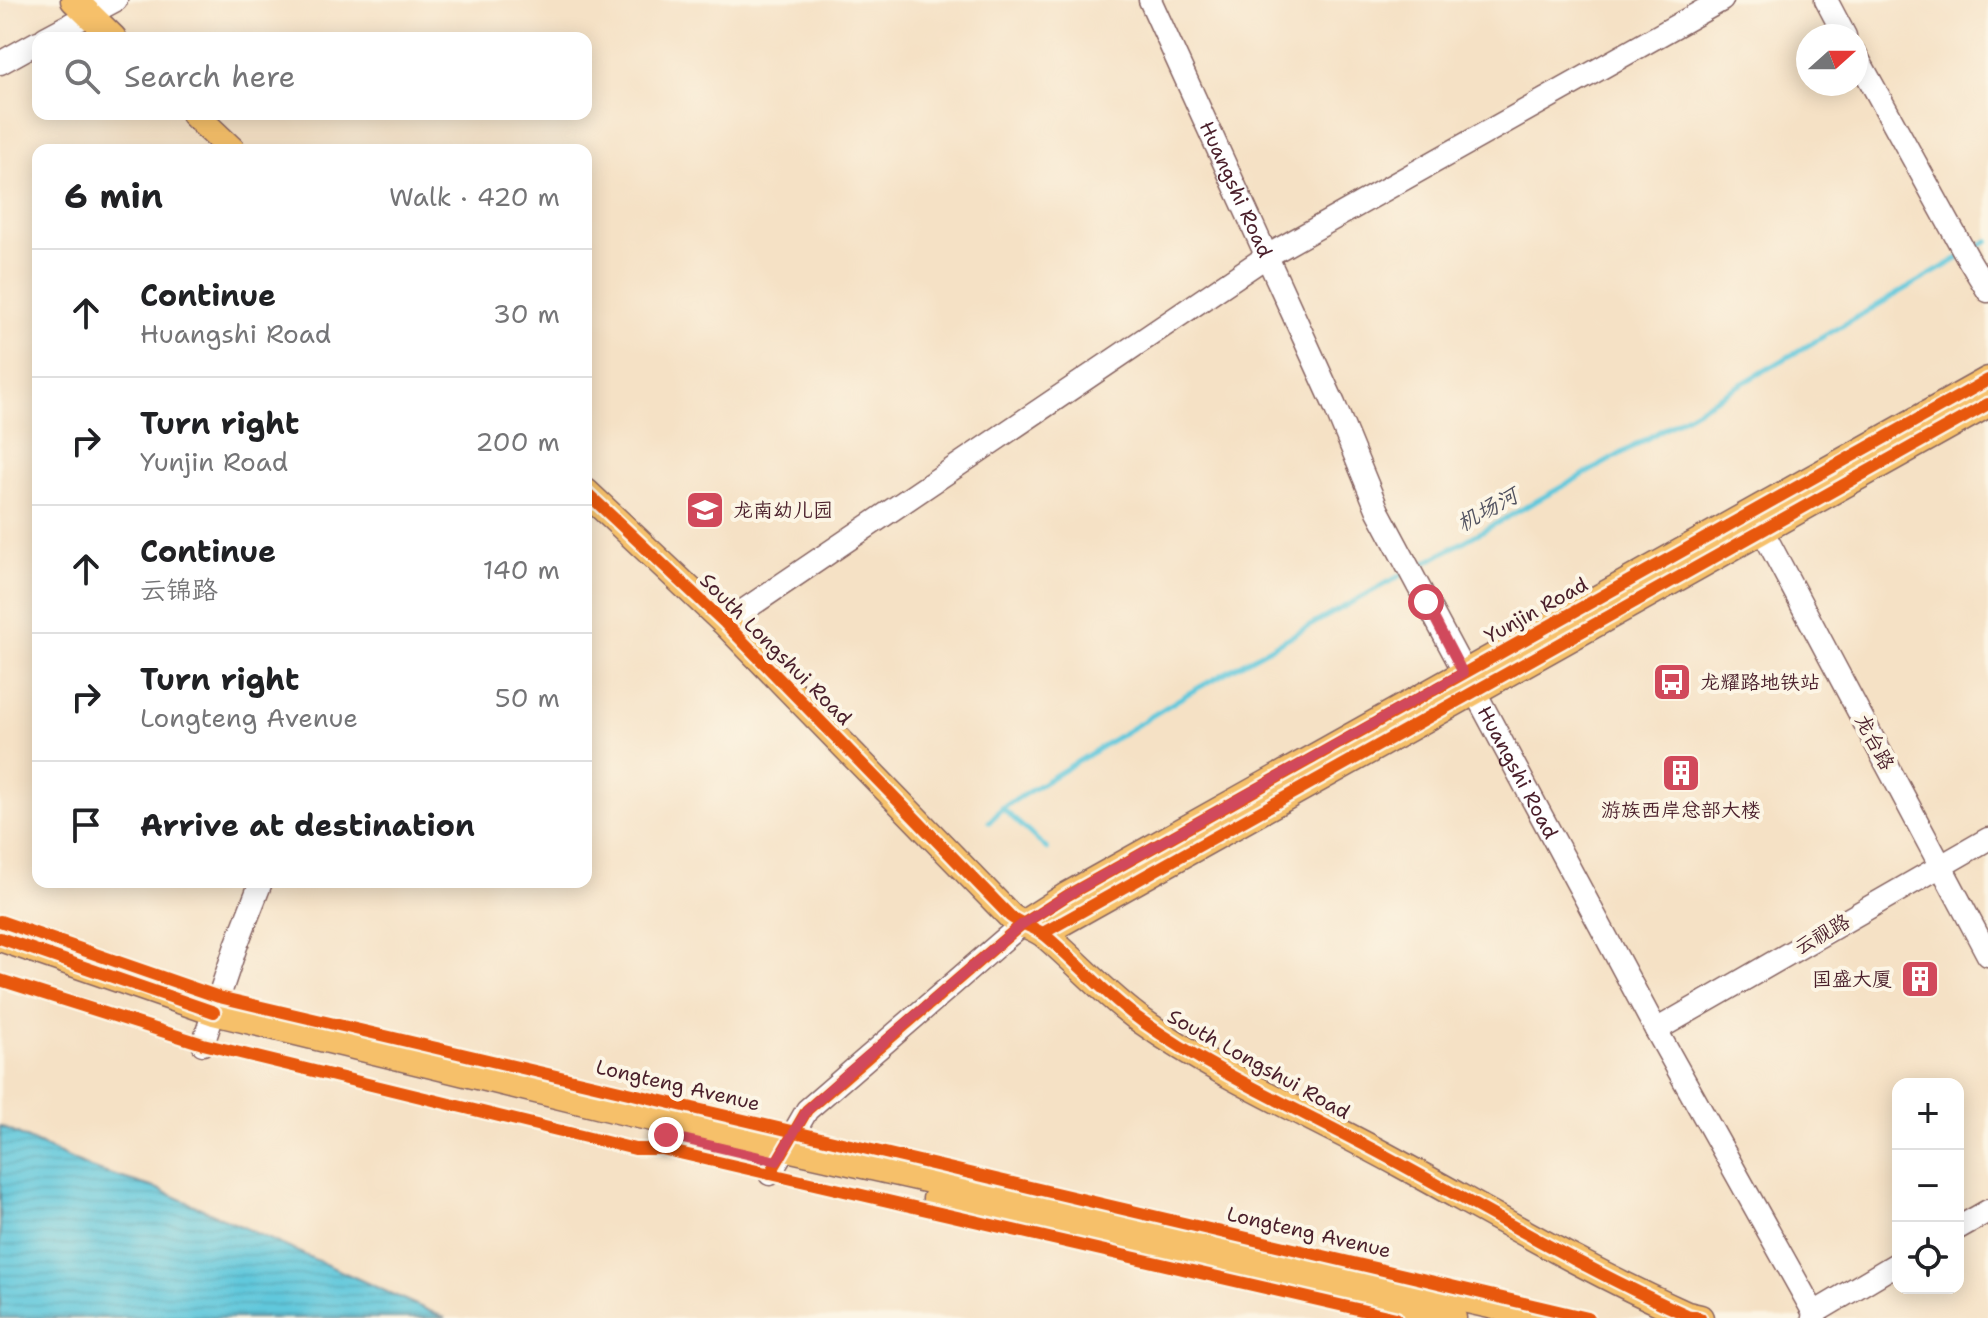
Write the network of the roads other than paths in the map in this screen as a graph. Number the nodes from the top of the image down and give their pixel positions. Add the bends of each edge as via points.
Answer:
1 (116, 0) edge
2 (1150, 0) edge
3 (1722, 0) edge
4 (1826, 0) edge
5 (81, 7) edge
6 (1839, 24) edge
7 (52, 32) edge
8 (107, 32) edge
9 (32, 45) edge
10 (0, 63) edge
11 (1868, 77) edge
12 (200, 120) edge
13 (226, 144) edge
14 (1267, 256) junction
15 (1988, 291) edge
16 (1988, 380) edge
17 (1988, 404) edge
18 (592, 498) edge
19 (1762, 530) junction
20 (725, 623) junction
21 (1468, 683) junction
22 (1988, 839) edge
23 (1941, 866) junction
24 (259, 888) edge
25 (1032, 929) junction
26 (0, 938) edge
27 (1988, 955) edge
28 (0, 957) edge
29 (209, 1028) junction
30 (1656, 1030) junction
31 (777, 1161) junction
32 (1988, 1211) edge
33 (1964, 1225) edge
34 (1892, 1267) edge
35 (1813, 1316) edge
36 (1453, 1318) edge
37 (1548, 1318) edge
38 (1700, 1318) edge

1 - 5 street
2 - 14 street, Huangshi Road
3 - 14 street
4 - 6 street
5 - 7 street
5 - 8 main road
9 - 10 street
11 - 15 street
12 - 13 main road
14 - 20 street
14 - 21 street, Huangshi Road via 1378,511
16 - 21 main road, Yunjin Road
17 - 19 main road, Yunjin Road
18 - 20 main road, South Longshui Road
19 - 21 main road, Yunjin Road
19 - 23 street, 龙台路
20 - 25 main road, South Longshui Road
21 - 25 main road, Yunjin Road
21 - 30 street, Huangshi Road
22 - 23 street, 云视路
23 - 27 street, 龙台路
23 - 30 street, 云视路
24 - 29 street
25 - 31 street via 807,1110
25 - 38 main road, South Longshui Road via 1115,1000 1191,1052 1596,1273
26 - 29 main road, Longteng Avenue
28 - 29 main road, Longteng Avenue
29 - 31 main road, Longteng Avenue via 630,1113
30 - 35 street, Huangshi Road
31 - 36 main road, Longteng Avenue
31 - 37 main road, Longteng Avenue
32 - 33 street
34 - 35 street

